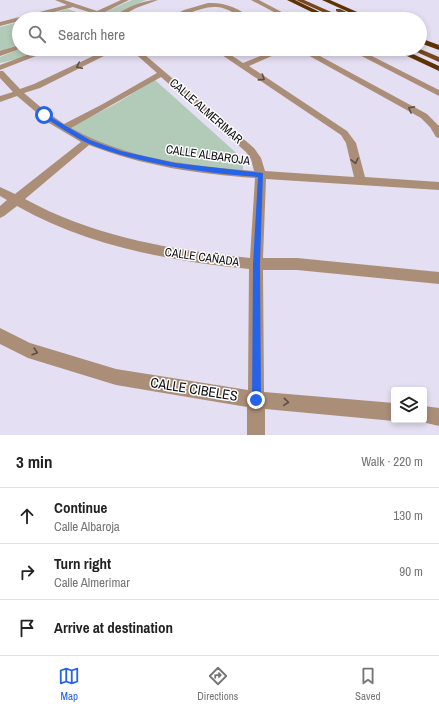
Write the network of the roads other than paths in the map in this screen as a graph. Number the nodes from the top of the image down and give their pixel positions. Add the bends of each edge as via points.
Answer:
1 (58, 0) edge
2 (126, 0) edge
3 (155, 0) edge
4 (254, 0) edge
5 (290, 0) edge
6 (299, 0) edge
7 (325, 0) edge
8 (314, 3) edge
9 (72, 5) junction
10 (46, 12) edge
11 (94, 12) edge
12 (99, 12) edge
13 (125, 12) edge
14 (190, 12) edge
15 (236, 12) edge
16 (278, 12) edge
17 (316, 12) edge
18 (331, 12) edge
19 (339, 12) edge
20 (353, 12) edge
21 (12, 21) edge
22 (0, 24) edge
23 (427, 43) edge
24 (439, 48) edge
25 (427, 49) edge
26 (12, 50) edge
27 (0, 54) edge
28 (439, 54) edge
29 (427, 55) edge
30 (32, 56) edge
31 (100, 56) edge
32 (142, 56) edge
33 (228, 56) edge
34 (267, 56) edge
35 (314, 56) edge
36 (366, 56) edge
37 (411, 56) edge
38 (439, 60) edge
39 (243, 66) junction
40 (0, 68) edge
41 (439, 69) edge
42 (0, 73) edge
43 (162, 73) junction
44 (18, 93) junction
45 (439, 93) edge
46 (0, 99) edge
47 (64, 128) junction
48 (439, 135) edge
49 (88, 141) junction
50 (261, 175) junction
51 (360, 181) junction
52 (439, 186) edge
53 (0, 191) edge
54 (16, 199) junction
55 (0, 213) edge
56 (256, 264) junction
57 (439, 278) edge
58 (0, 336) edge
59 (256, 400) junction
60 (391, 412) edge
61 (427, 415) edge
62 (439, 417) edge
63 (256, 435) edge

1 - 9 street
2 - 12 street
3 - 13 street
4 - 16 street
5 - 17 highway
6 - 8 main road
7 - 20 highway
8 - 18 main road
8 - 19 main road
9 - 10 street
9 - 11 street
14 - 15 street via 212,4 226,6
21 - 22 street
23 - 24 highway
25 - 28 main road
26 - 27 street
29 - 38 main road
30 - 40 street
31 -> 44 street
32 - 43 street, CALLE ALMERIMAR
33 - 39 street
34 - 39 street
48 -> 35 street via 434,125 424,116
36 - 45 street
37 - 41 highway
39 -> 51 street via 344,133 351,143
42 - 44 street, CALLE ALBAROJA
43 - 47 street, CALLE ALMERIMAR
43 - 50 street, CALLE ALMERIMAR via 250,150 256,158
44 - 46 street
44 - 47 street, CALLE ALBAROJA
47 - 49 street, CALLE ALBAROJA
49 - 50 street, CALLE ALBAROJA via 120,152 175,165
49 - 54 street
50 - 51 street, CALLE ALBAROJA
50 - 56 street, CALLE ALMERIMAR
51 - 52 street, CALLE ALBAROJA
53 - 54 street, CALLE CAÑADA
54 - 55 street
54 - 56 street, CALLE CAÑADA via 40,213 90,233 143,248 198,258
56 - 57 street, CALLE CAÑADA via 304,264
56 - 59 street, CALLE ALMERIMAR
58 -> 59 street, CALLE CIBELES via 28,350 116,377
59 -> 60 street, CALLE CIBELES
59 - 63 street, CALLE ALMERIMAR
61 - 62 street

